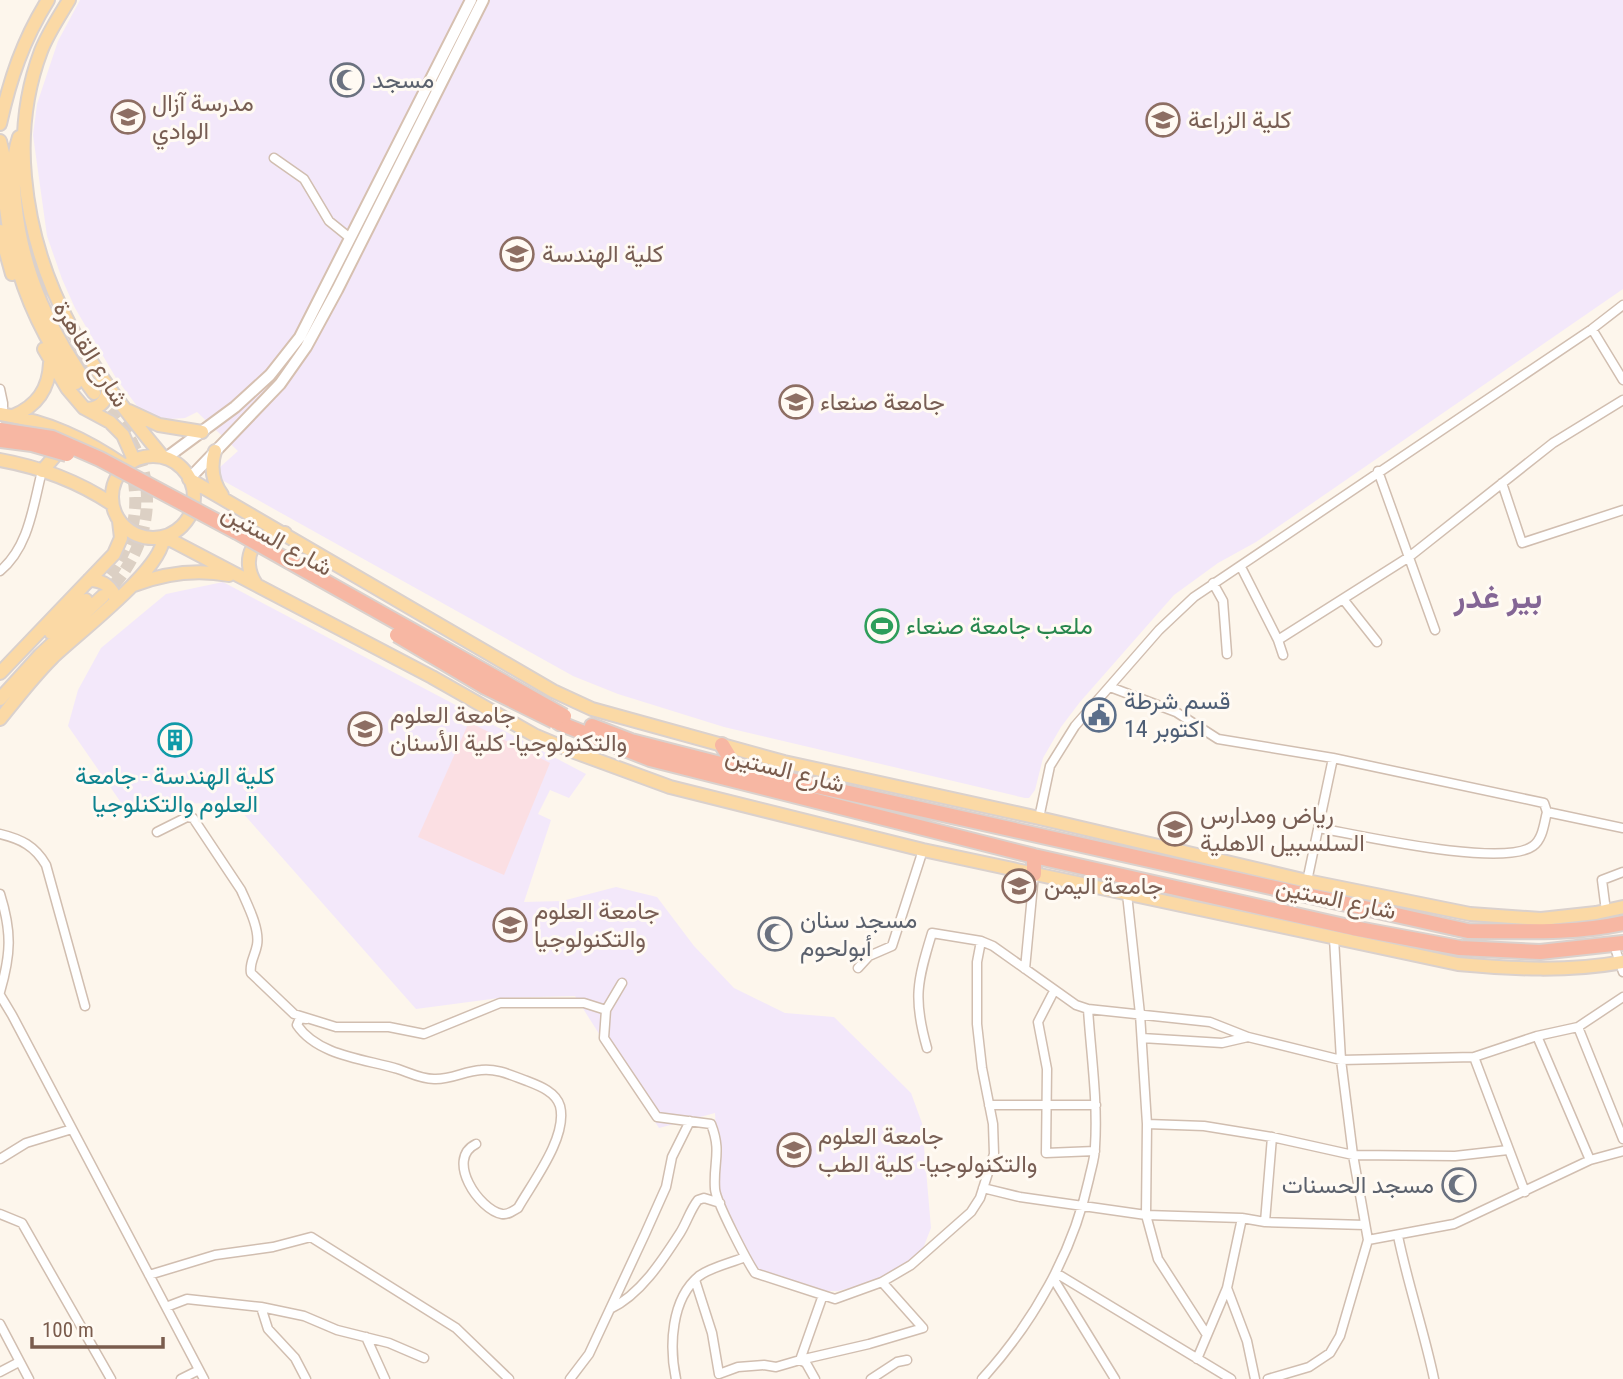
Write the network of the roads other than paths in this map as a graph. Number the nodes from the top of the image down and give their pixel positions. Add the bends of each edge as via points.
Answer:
1 (48, 0) edge
2 (69, 0) edge
3 (471, 0) edge
4 (483, 0) edge
5 (450, 54) junction
6 (442, 71) junction
7 (25, 121) junction
8 (0, 124) edge
9 (0, 141) edge
10 (274, 158) dead end
11 (0, 231) edge
12 (350, 238) junction
13 (1623, 305) edge
14 (1591, 329) junction
15 (50, 362) junction
16 (270, 374) junction
17 (1623, 380) edge
18 (280, 384) junction
19 (108, 388) junction
20 (0, 389) edge
21 (88, 400) junction
22 (1623, 400) edge
23 (122, 407) junction
24 (5, 415) edge
25 (56, 427) junction
26 (0, 430) edge
27 (202, 432) junction
28 (0, 440) edge
29 (215, 451) junction
30 (164, 458) junction
31 (0, 460) edge
32 (130, 463) junction
33 (42, 471) junction
34 (1378, 471) junction
35 (189, 479) junction
36 (1502, 483) junction
37 (224, 498) junction
38 (112, 504) junction
39 (1623, 510) edge
40 (119, 520) junction
41 (285, 533) junction
42 (164, 537) junction
43 (1409, 557) junction
44 (1241, 567) junction
45 (0, 571) edge
46 (242, 577) junction
47 (1213, 583) junction
48 (256, 584) junction
49 (131, 587) junction
50 (96, 589) junction
51 (1343, 599) junction
52 (116, 601) junction
53 (1435, 630) dead end
54 (1278, 640) junction
55 (1377, 642) dead end
56 (1227, 654) dead end
57 (1283, 655) dead end
58 (0, 673) edge
59 (0, 684) edge
60 (1110, 687) junction
61 (0, 699) edge
62 (0, 719) edge
63 (561, 720) junction
64 (722, 745) junction
65 (1333, 758) junction
66 (736, 768) junction
67 (1547, 811) junction
68 (1039, 818) junction
69 (1057, 823) junction
70 (1319, 828) junction
71 (1623, 828) edge
72 (157, 832) dead end
73 (0, 834) edge
74 (1053, 839) junction
75 (923, 850) junction
76 (1034, 856) junction
77 (1623, 872) edge
78 (1034, 874) junction
79 (1306, 888) junction
80 (0, 894) edge
81 (1127, 894) junction
82 (1623, 907) edge
83 (1601, 912) junction
84 (1292, 913) junction
85 (1623, 923) edge
86 (1597, 928) junction
87 (1288, 929) junction
88 (1334, 938) junction
89 (981, 941) junction
90 (1618, 944) edge
91 (1622, 966) edge
92 (858, 968) dead end
93 (1025, 970) junction
94 (622, 983) dead end
95 (1054, 991) junction
96 (0, 994) edge
97 (1623, 997) edge
98 (85, 1006) dead end
99 (1088, 1009) junction
100 (606, 1010) junction
101 (1140, 1014) junction
102 (306, 1019) junction
103 (1578, 1027) junction
104 (1537, 1036) junction
105 (1248, 1037) junction
106 (1142, 1038) junction
107 (927, 1048) dead end
108 (1474, 1057) junction
109 (1341, 1060) junction
110 (989, 1105) junction
111 (1096, 1105) junction
112 (1047, 1106) junction
113 (690, 1121) junction
114 (1147, 1124) junction
115 (72, 1129) junction
116 (1272, 1137) junction
117 (1623, 1139) edge
118 (476, 1144) dead end
119 (1508, 1150) junction
120 (1623, 1150) edge
121 (1095, 1151) junction
122 (1353, 1155) junction
123 (0, 1159) edge
124 (1590, 1160) junction
125 (983, 1188) junction
126 (1525, 1192) junction
127 (720, 1203) junction
128 (1083, 1207) junction
129 (0, 1214) edge
130 (1146, 1215) junction
131 (1242, 1218) junction
132 (1265, 1222) junction
133 (1365, 1225) junction
134 (1398, 1236) junction
135 (1368, 1240) junction
136 (745, 1257) junction
137 (149, 1275) junction
138 (1055, 1275) junction
139 (695, 1280) junction
140 (882, 1282) junction
141 (1227, 1288) junction
142 (823, 1295) junction
143 (166, 1307) junction
144 (261, 1307) junction
145 (609, 1310) junction
146 (0, 1324) edge
147 (1207, 1335) junction
148 (366, 1337) junction
149 (424, 1358) dead end
150 (1197, 1359) junction
151 (800, 1360) junction
152 (907, 1360) dead end
153 (19, 1362) junction
154 (199, 1370) junction
155 (0, 1372) edge
156 (719, 1376) edge
157 (29, 1379) edge
158 (111, 1379) edge
159 (181, 1379) edge
160 (204, 1379) edge
161 (306, 1379) edge
162 (385, 1379) edge
163 (509, 1379) edge
164 (570, 1379) edge
165 (676, 1379) edge
166 (815, 1379) edge
167 (871, 1379) edge
168 (982, 1379) edge
169 (1115, 1379) edge
170 (1231, 1379) edge
171 (1255, 1379) edge
172 (1268, 1379) edge
173 (1434, 1379) edge

1 - 8 main road via 14,67
2 - 7 main road, شارع القاهرة via 41,52
3 - 5 street
4 - 5 street
5 - 6 street
6 - 12 street
6 - 18 street via 337,290
7 - 19 main road, شارع القاهرة via 27,194 40,258 64,317
7 - 21 main road via 15,149 13,174 23,251 37,296
9 - 21 main road via 8,227 24,286 57,357
10 - 12 street via 304,179 329,221
11 - 15 main road, شارع القاهرة via 15,283
12 - 16 street via 300,337
13 - 14 street
14 - 17 street
14 - 34 street
15 - 21 main road, شارع القاهرة
15 - 24 main road via 49,378 39,399 27,410
16 - 18 street
16 - 27 street
18 - 29 street
19 - 21 main road via 101,405 90,410
19 - 23 main road, شارع القاهرة
20 - 24 street
21 - 32 main road, شارع القاهرة via 128,443
22 - 36 street via 1553,443
23 - 27 main road via 159,425
23 - 30 main road, شارع القاهرة
24 - 25 main road
25 - 32 main road
25 - 33 main road via 57,452
26 - 63 highway, شارع الستين, bridge via 52,438 100,459
27 - 30 street
28 - 63 highway, شارع الستين, bridge via 57,450 82,460 275,564 485,687
29 - 35 street
29 - 37 main road via 212,476
30 - 32 main road via 148,456
30 - 35 main road via 180,466
31 - 33 main road
32 - 38 main road via 113,487
33 - 38 main road
33 - 45 street via 26,533 18,552
34 - 43 street
34 - 44 street
35 - 37 main road, شارع الستين
35 - 42 main road via 194,496 191,513 180,528
36 - 39 street via 1522,543
36 - 43 street
37 - 41 main road, شارع الستين
38 - 40 main road
40 - 42 main road via 138,536
40 - 50 main road via 121,538
41 - 48 main road via 268,534 250,551 248,568
41 - 64 main road, شارع الستين via 553,691 592,709
42 - 46 main road, شارع الستين
42 - 49 main road via 159,554
43 - 51 street
43 - 53 street
44 - 47 street
44 - 54 street
46 - 48 main road, شارع الستين
46 - 49 main road via 185,572
47 - 56 street via 1223,601
47 - 60 street via 1159,630
48 - 75 main road, شارع الستين via 534,735 572,751 670,787
49 - 52 main road
50 - 52 main road via 98,580 107,584
50 - 58 main road
50 - 59 main road
50 - 61 main road
51 - 54 street
51 - 55 street
52 - 62 main road via 30,680
54 - 57 street
60 - 65 street via 1176,712 1218,739
60 - 68 street via 1075,726 1051,766
63 - 66 highway, شارع الستين
63 - 76 highway, شارع الستين via 650,759
64 - 66 highway
64 - 68 main road, شارع الستين
65 - 67 street via 1544,803
65 - 70 street
66 - 74 highway, شارع الستين
67 - 70 street via 1539,840 1532,847 1506,853 1460,852
67 - 71 street
68 - 69 main road, شارع الستين
69 - 74 highway
69 - 79 main road, شارع الستين
70 - 79 street
72 - 102 street via 193,818 247,904 257,943 251,973 294,1014
73 - 98 street via 24,841 46,865
74 - 79 highway, شارع الستين
75 - 78 main road, شارع الستين
75 - 92 street via 891,946 869,956
76 - 78 highway
76 - 84 highway, شارع الستين
77 - 83 street via 1602,880
78 - 81 main road, شارع الستين
78 - 93 street
79 - 83 main road, شارع الستين via 1470,914 1541,919
79 - 86 highway, شارع الستين via 1468,930
80 - 96 street via 9,923
81 - 87 main road, شارع الستين
81 - 101 street
82 - 83 main road, شارع الستين
83 - 86 highway
84 - 87 highway
84 - 90 highway, شارع الستين via 1460,948 1540,952
85 - 86 highway, شارع الستين
87 - 88 main road, شارع الستين
88 - 91 main road, شارع الستين via 1458,964 1522,970
88 - 109 street
89 - 93 street
89 - 107 street via 932,933 916,1001
89 - 110 street via 977,1024
90 - 91 street
93 - 95 street
94 - 100 street
95 - 99 street
95 - 112 street via 1038,1022 1047,1069
96 - 115 street
97 - 103 street
99 - 101 street
99 - 111 street
100 - 102 street via 584,1003 500,1003 424,1034 389,1027 336,1027
100 - 113 street via 604,1038 657,1117
101 - 105 street via 1210,1022
101 - 106 street
102 - 118 street via 297,1021 304,1034 356,1058 431,1079 482,1069 495,1071 542,1087 557,1101 560,1117 554,1145 518,1208 510,1213 490,1208 466,1178 463,1156
103 - 104 street
103 - 117 street
104 - 108 street
104 - 124 street
105 - 106 street via 1222,1043
105 - 109 street
106 - 114 street
108 - 109 street
108 - 119 street
109 - 122 street
110 - 112 street
110 - 125 street via 994,1154
111 - 112 street
111 - 121 street
112 - 121 street via 1046,1153
113 - 127 street via 711,1124 718,1141 715,1191
113 - 145 street via 672,1157 666,1187
114 - 116 street via 1204,1126
114 - 130 street
115 - 123 street via 26,1143
115 - 137 street
116 - 122 street
116 - 132 street
119 - 122 street via 1455,1156
119 - 126 street
120 - 124 street
121 - 128 street
122 - 133 street
124 - 126 street
125 - 128 street
125 - 140 street via 971,1212 911,1265
126 - 134 street via 1454,1224
127 - 136 street
127 - 145 street via 698,1200 645,1281
128 - 130 street
128 - 138 street
129 - 158 street via 22,1223
130 - 131 street
130 - 147 street via 1158,1259
131 - 132 street
131 - 141 street
132 - 133 street
133 - 135 street
134 - 135 street
134 - 173 street
135 - 172 street via 1340,1336 1329,1353 1309,1367
136 - 139 street
136 - 142 street via 755,1273
137 - 143 street
137 - 163 street via 215,1255 311,1237 456,1328
138 - 150 street
138 - 168 street via 1004,1354
138 - 169 street
139 - 156 street via 712,1333
139 - 165 street via 675,1317
140 - 142 street via 835,1299
140 - 151 street via 923,1328
141 - 147 street
141 - 171 street via 1247,1341
142 - 151 street
143 - 144 street via 187,1299
143 - 154 street
144 - 148 street
144 - 161 street via 268,1329 295,1358
145 - 164 street via 589,1354
146 - 153 street
147 - 150 street
148 - 149 street
148 - 162 street
150 - 170 street
151 - 156 street via 776,1367 738,1367
151 - 166 street
152 - 167 street
153 - 155 street
153 - 157 street
154 - 159 street
154 - 160 street

